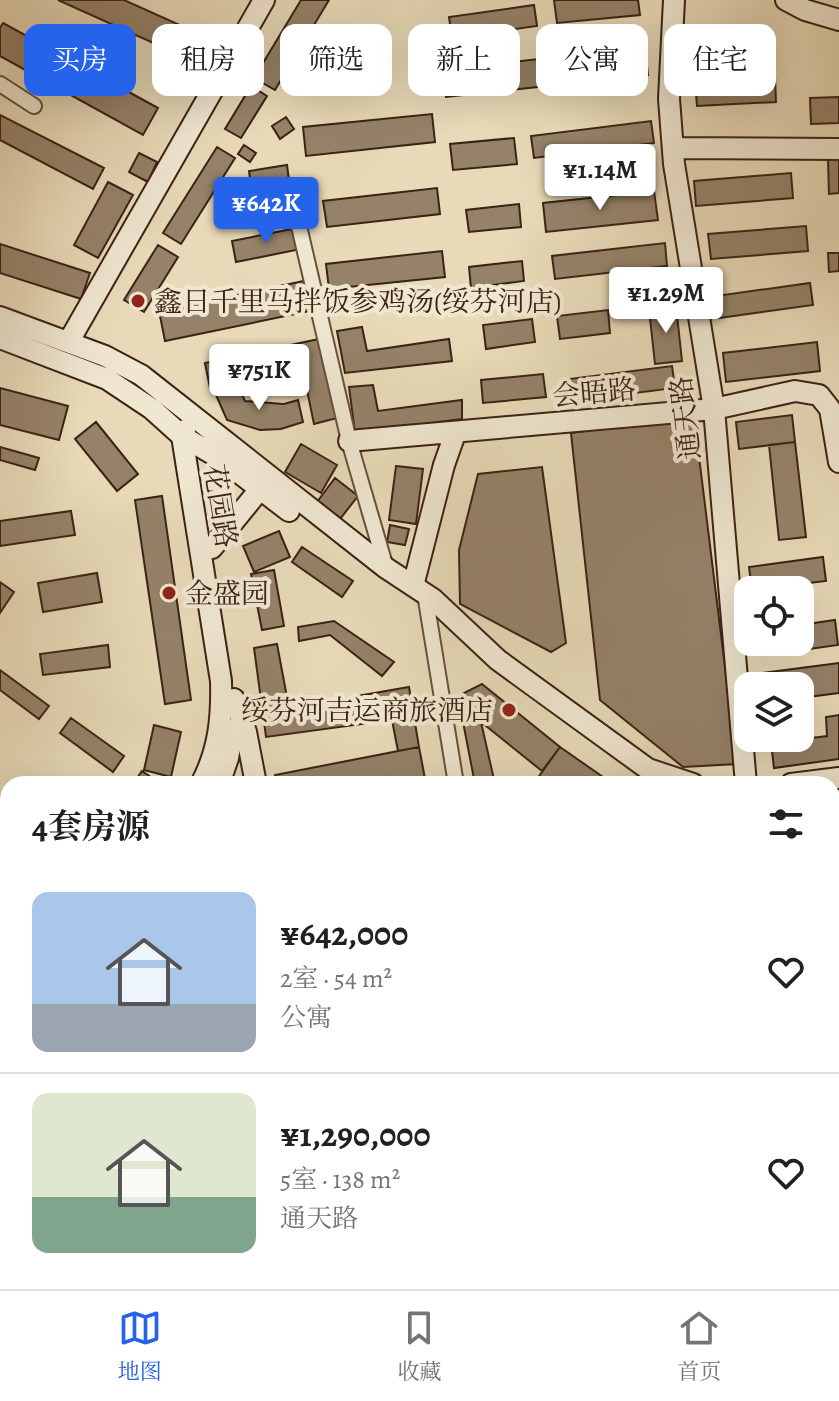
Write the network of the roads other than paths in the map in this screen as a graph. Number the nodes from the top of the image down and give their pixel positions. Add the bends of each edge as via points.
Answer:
1 (264, 0) edge
2 (674, 0) edge
3 (786, 0) edge
4 (839, 20) edge
5 (0, 84) edge
6 (34, 106) dead end
7 (673, 148) junction
8 (839, 149) edge
9 (295, 209) dead end
10 (0, 317) edge
11 (0, 338) edge
12 (69, 341) junction
13 (714, 409) junction
14 (192, 416) junction
15 (455, 434) junction
16 (189, 440) junction
17 (349, 441) junction
18 (839, 462) edge
19 (260, 489) junction
20 (212, 548) junction
21 (364, 552) junction
22 (386, 568) junction
23 (419, 590) junction
24 (234, 699) junction
25 (648, 769) junction
26 (204, 776) edge
27 (221, 776) edge
28 (254, 776) edge
29 (454, 776) edge
30 (661, 776) edge
31 (669, 776) edge
32 (745, 776) edge

1 - 12 main road
2 - 7 main road, 通天路 via 669,99
3 - 4 main road
5 - 6 street
7 - 8 main road
7 - 13 main road, 通天路
9 - 17 street
10 - 12 main road
11 - 16 main road via 107,379
12 - 14 main road via 141,375
13 - 15 main road, 会晤路
13 - 18 main road, 会晤路 via 795,391 819,395 830,409
13 - 32 main road, 通天路
14 - 16 main road, 花园路
14 - 21 main road
15 - 17 main road, 会晤路
15 - 23 main road
16 - 19 main road
16 - 20 main road, 花园路
16 - 26 main road, 花园路 via 221,681 218,744
17 - 22 street
19 - 20 main road
19 - 21 main road via 337,547
20 - 24 main road, 花园路
21 - 22 main road
22 - 23 main road
23 - 25 main road via 498,660
23 - 29 street
24 - 27 main road, 花园路 via 232,737
24 - 28 main road
25 - 30 main road
25 - 31 main road

